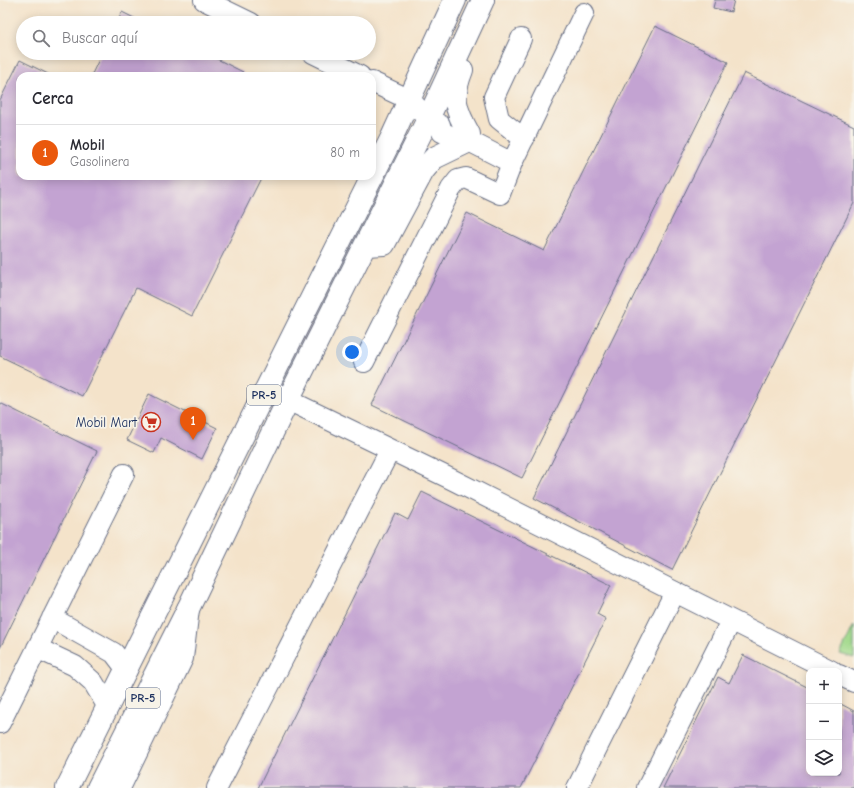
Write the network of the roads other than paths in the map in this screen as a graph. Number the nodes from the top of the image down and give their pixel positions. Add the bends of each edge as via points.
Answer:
1 (204, 0) edge
2 (454, 0) edge
3 (483, 0) edge
4 (584, 13) dead end
5 (237, 16) edge
6 (521, 39) dead end
7 (462, 45) junction
8 (327, 60) edge
9 (352, 72) edge
10 (376, 84) edge
11 (410, 100) junction
12 (434, 122) junction
13 (468, 139) junction
14 (524, 139) junction
15 (512, 163) junction
16 (376, 169) edge
17 (371, 180) edge
18 (366, 245) junction
19 (364, 362) dead end
20 (268, 388) junction
21 (288, 400) junction
22 (390, 450) junction
23 (124, 474) dead end
24 (675, 592) junction
25 (188, 609) junction
26 (52, 618) junction
27 (731, 621) junction
28 (37, 648) junction
29 (826, 668) edge
30 (127, 670) junction
31 (842, 676) edge
32 (854, 682) edge
33 (108, 707) junction
34 (0, 723) edge
35 (67, 788) edge
36 (86, 788) edge
37 (98, 788) edge
38 (119, 788) edge
39 (217, 788) edge
40 (577, 788) edge
41 (647, 788) edge

1 - 5 street
2 - 11 main road, PR-5
3 - 7 main road, PR-5
4 - 14 street
6 - 14 street via 494,97 499,119
7 - 12 main road, PR-5
7 - 13 main road via 466,59 455,87 455,98 457,111
8 - 9 street
10 - 11 street
11 - 12 street
11 - 16 main road, PR-5
12 - 13 street via 442,132
12 - 18 main road, PR-5
13 - 15 street
13 - 18 main road via 434,158 423,171 384,244
14 - 15 street
15 - 19 street via 500,194 466,178 458,180 451,189
17 - 20 main road, PR-5
18 - 21 main road, PR-5
20 - 21 street
20 - 30 main road, PR-5
21 - 22 street
21 - 25 main road, PR-5
22 - 24 street
22 - 39 street
23 - 26 street
24 - 27 street
24 - 40 street
25 - 37 main road, PR-5
25 - 38 main road via 182,658
26 - 28 street
26 - 30 street via 114,653
27 - 29 street
27 - 41 street
28 - 33 street via 75,666 93,682
28 - 34 street
30 - 33 main road, PR-5
30 - 36 main road via 132,680 132,691
31 - 32 street
33 - 35 main road, PR-5

